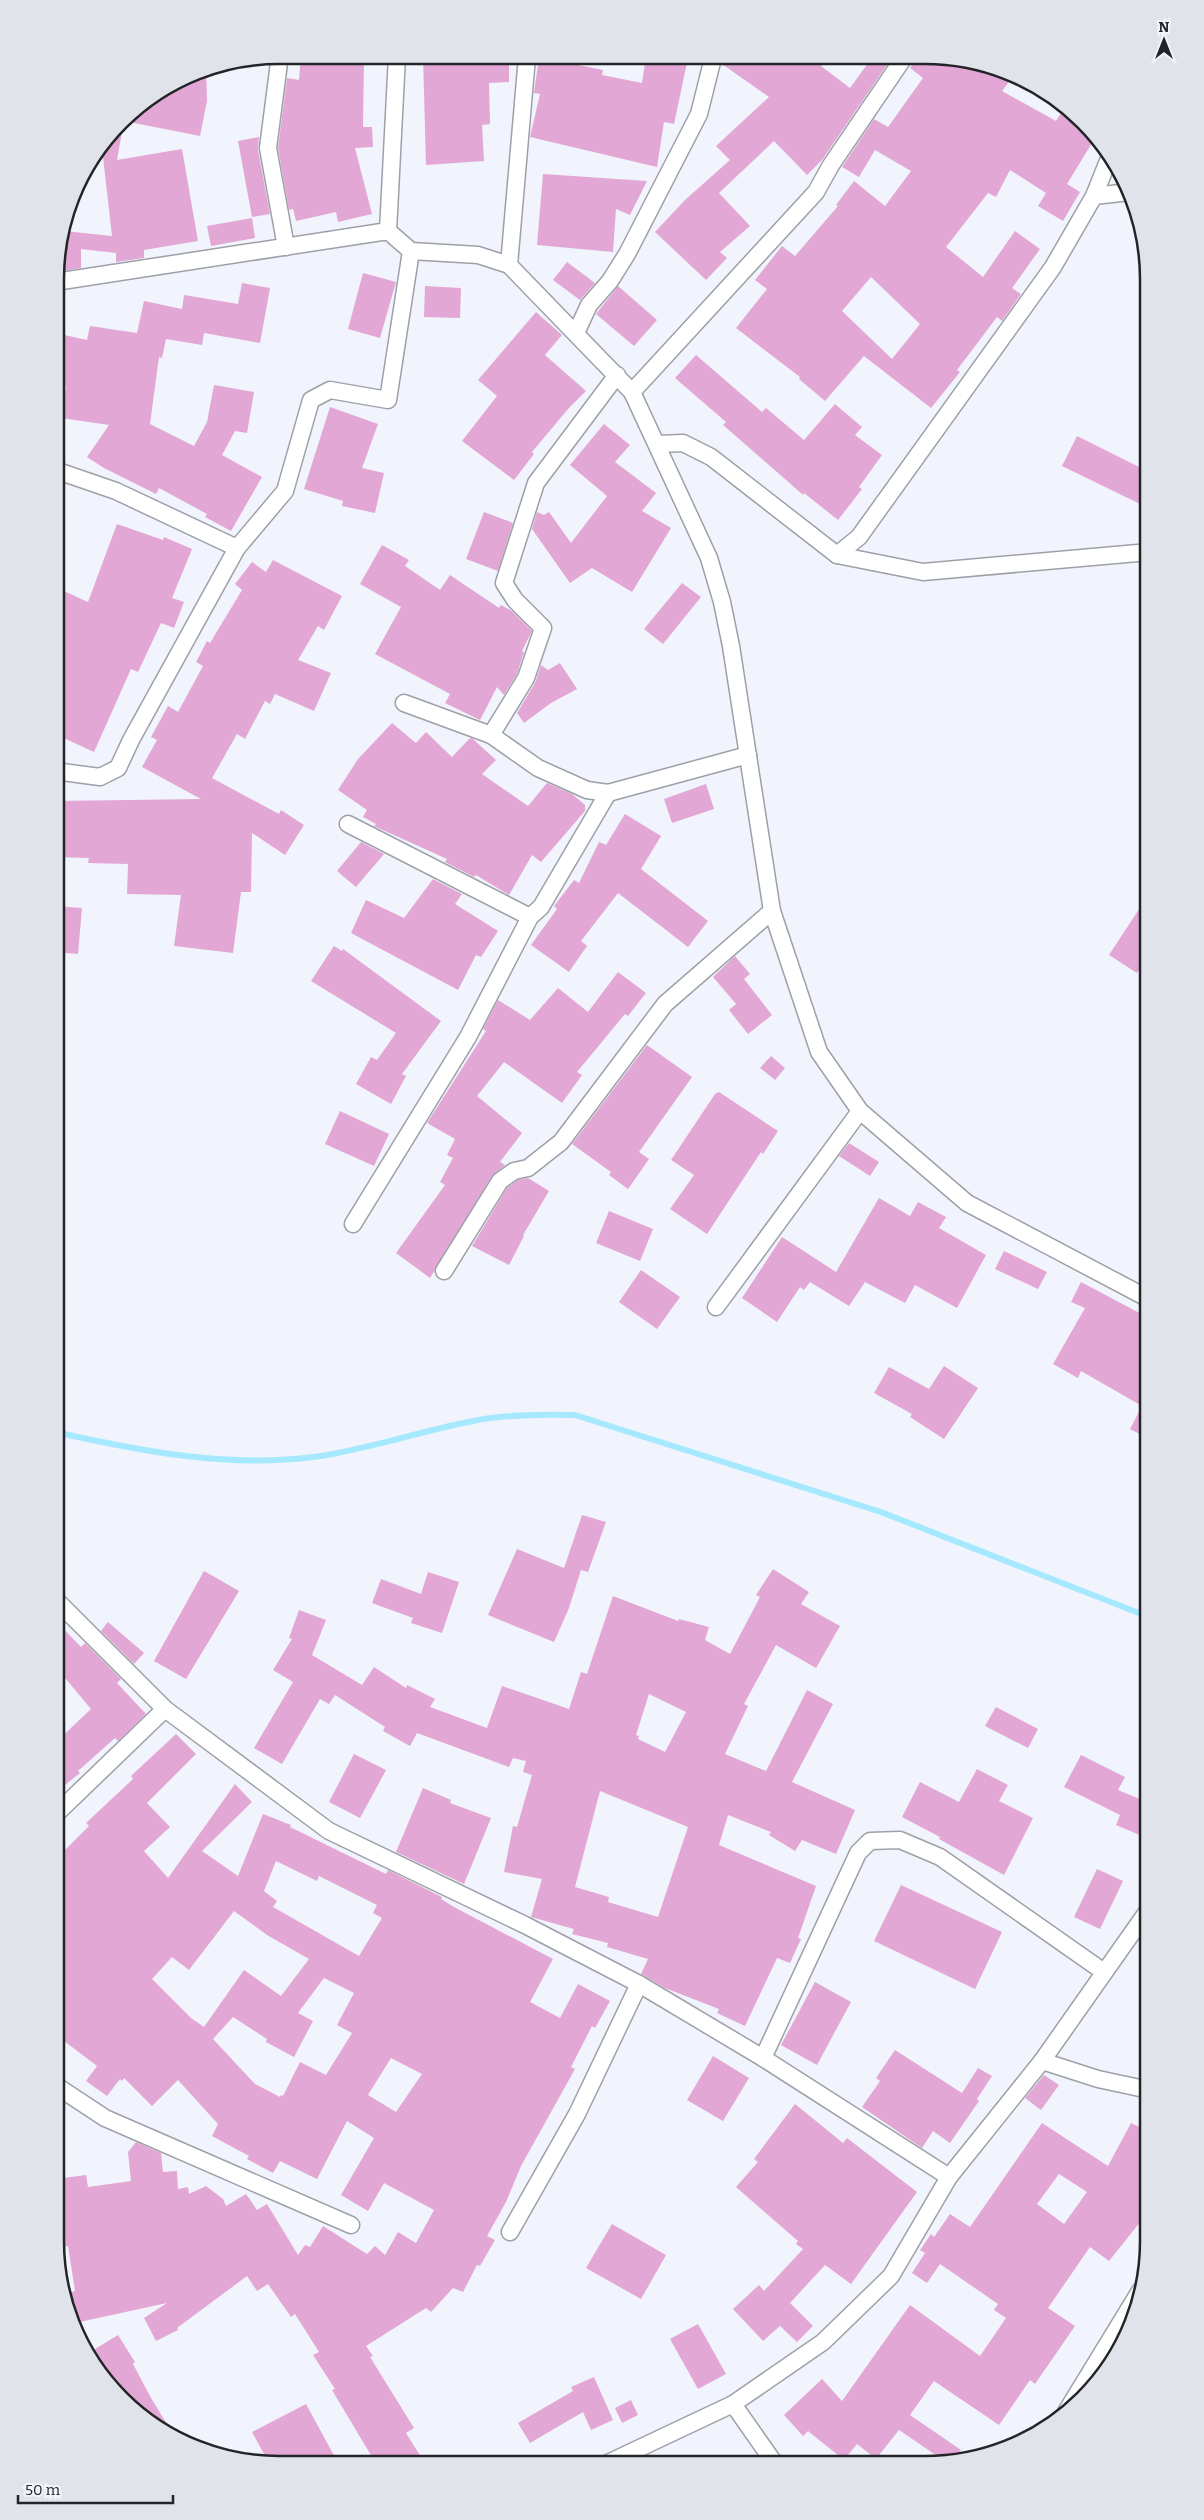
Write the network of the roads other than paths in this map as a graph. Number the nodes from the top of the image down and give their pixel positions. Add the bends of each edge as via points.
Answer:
1 (279, 64) edge
2 (398, 64) edge
3 (526, 64) edge
4 (712, 64) edge
5 (900, 64) edge
6 (1107, 164) edge
7 (1122, 193) edge
8 (1094, 196) junction
9 (388, 231) junction
10 (286, 247) junction
11 (411, 251) junction
12 (509, 265) junction
13 (64, 281) edge
14 (576, 333) junction
15 (617, 375) junction
16 (632, 392) junction
17 (657, 444) junction
18 (64, 473) edge
19 (236, 548) junction
20 (1140, 553) edge
21 (837, 555) junction
22 (404, 703) dead end
23 (491, 735) junction
24 (748, 755) junction
25 (64, 772) edge
26 (608, 793) junction
27 (348, 824) dead end
28 (772, 912) junction
29 (530, 917) junction
30 (860, 1111) junction
31 (354, 1224) dead end
32 (444, 1270) dead end
33 (1140, 1293) edge
34 (716, 1307) dead end
35 (64, 1609) edge
36 (165, 1710) junction
37 (64, 1806) edge
38 (1140, 1922) edge
39 (1104, 1972) junction
40 (639, 1984) junction
41 (764, 2058) junction
42 (1042, 2061) junction
43 (1140, 2088) edge
44 (64, 2092) edge
45 (949, 2177) junction
46 (351, 2225) dead end
47 (510, 2232) dead end
48 (1130, 2308) edge
49 (1079, 2391) edge
50 (733, 2404) junction
51 (623, 2456) edge
52 (769, 2456) edge

1 - 10 street via 268,148
2 - 9 street
3 - 12 street
4 - 14 street via 699,114 627,254 589,305
5 - 16 street via 816,192
6 - 8 street
7 - 8 street
8 - 21 street via 1036,291 859,537
9 - 10 street
9 - 11 street
10 - 13 street
11 - 12 street via 478,256
11 - 19 street via 388,400 330,390 311,400 285,491
12 - 14 street
14 - 15 street
15 - 16 street
15 - 23 street via 536,483 504,583 514,600 543,628 526,678
16 - 17 street
17 - 21 street via 684,443 711,457
17 - 24 street via 712,566 731,646
18 - 19 street via 116,491
19 - 25 street via 118,768 100,777
20 - 21 street via 923,572
22 - 23 street
23 - 26 street via 538,768 587,790
24 - 26 street
24 - 28 street
26 - 29 street via 540,907
27 - 29 street
28 - 30 street via 819,1052
28 - 32 street via 665,1004 561,1142 528,1168 514,1171 500,1181
29 - 31 street via 468,1037
30 - 33 street via 967,1203
30 - 34 street
35 - 36 street
36 - 37 street
36 - 40 street via 328,1831
38 - 39 street
39 - 41 street via 940,1857 900,1840 870,1841 858,1853
39 - 42 street
40 - 41 street
40 - 47 street via 578,2114
41 - 45 street
42 - 43 street
42 - 45 street
44 - 46 street via 105,2118
45 - 50 street via 891,2276 823,2342
48 - 49 street
50 - 51 street
50 - 52 street

